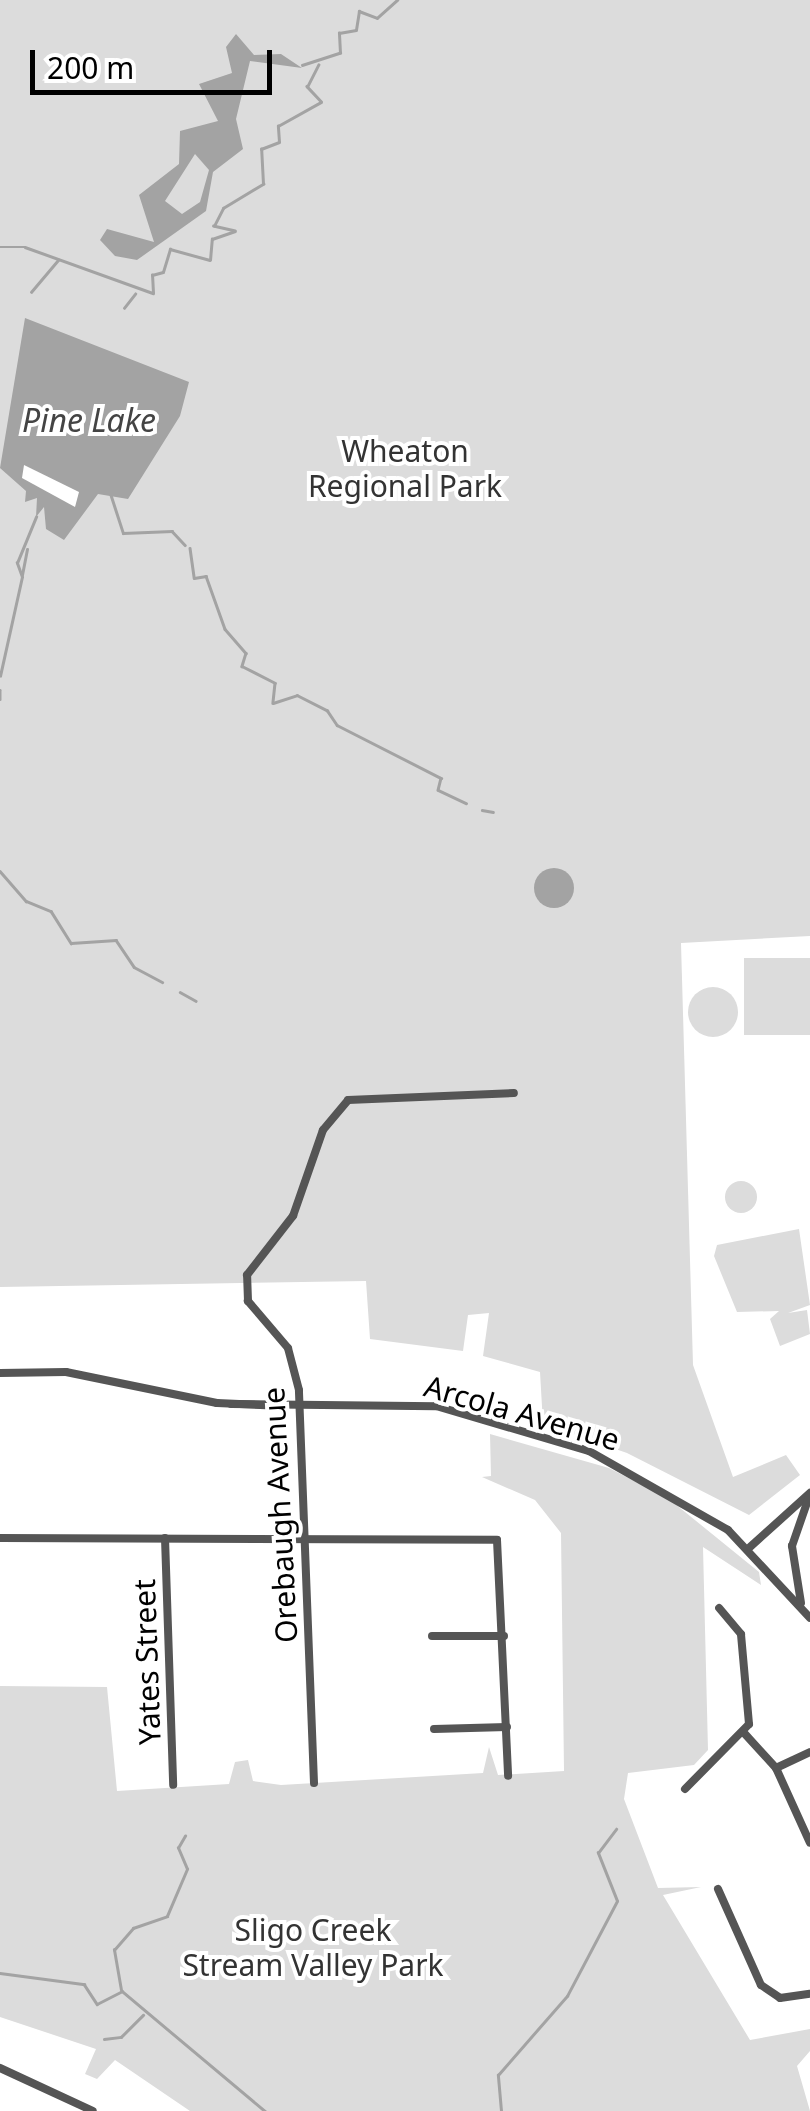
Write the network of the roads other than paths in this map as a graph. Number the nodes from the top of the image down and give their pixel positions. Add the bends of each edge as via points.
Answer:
1 (514, 1093) dead end
2 (0, 1373) edge
3 (300, 1406) junction
4 (810, 1493) edge
5 (0, 1538) edge
6 (165, 1538) junction
7 (305, 1540) junction
8 (750, 1547) junction
9 (802, 1607) junction
10 (718, 1608) dead end
11 (810, 1618) edge
12 (432, 1636) dead end
13 (504, 1636) junction
14 (506, 1727) junction
15 (434, 1730) dead end
16 (744, 1734) junction
17 (810, 1752) edge
18 (776, 1768) junction
19 (508, 1776) dead end
20 (314, 1783) dead end
21 (173, 1785) dead end
22 (685, 1789) dead end
23 (810, 1843) edge
24 (718, 1889) dead end
25 (810, 1994) edge
26 (0, 2068) edge
27 (93, 2111) edge

1 - 3 street, Orebaugh Avenue via 366,1094 333,1110 293,1216 247,1276 248,1301 288,1348
2 - 3 street, Arcola Avenue via 66,1372 231,1404
3 - 7 street, Orebaugh Avenue
3 - 8 street, Arcola Avenue via 436,1406 555,1440 630,1468
4 - 8 street
4 - 9 street via 792,1546
5 - 6 street
6 - 7 street
6 - 21 street, Yates Street
7 - 13 street via 496,1540
7 - 20 street, Orebaugh Avenue
8 - 9 street, Arcola Avenue
9 - 11 street, Arcola Avenue
10 - 16 street via 740,1634
12 - 13 street
13 - 14 street
14 - 15 street
14 - 19 street
16 - 18 street
16 - 22 street
17 - 18 street
18 - 23 street
24 - 25 street via 762,1984 780,1998
26 - 27 street

